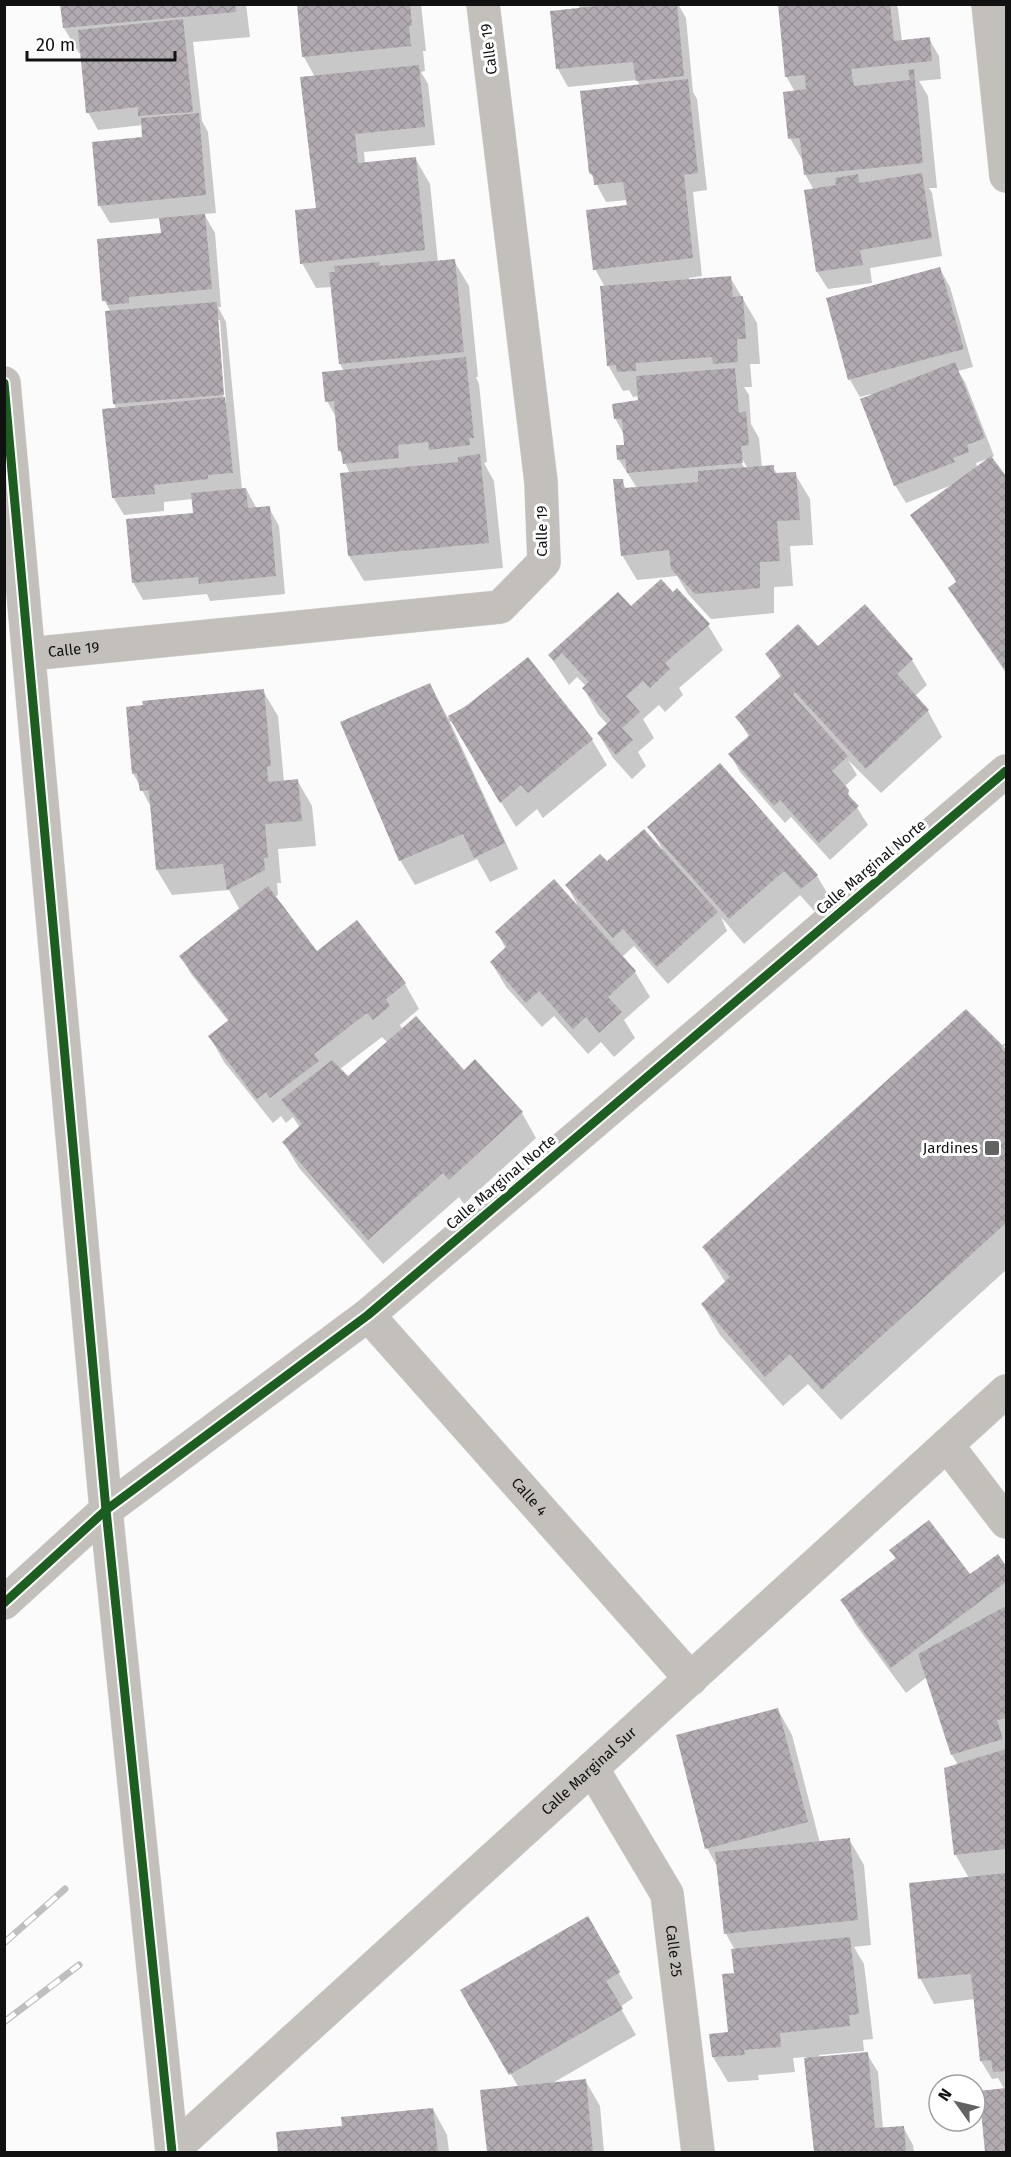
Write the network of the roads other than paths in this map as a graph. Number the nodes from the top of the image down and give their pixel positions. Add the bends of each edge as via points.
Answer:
1 (483, 4) edge
2 (988, 4) edge
3 (1006, 176) edge
4 (4, 383) edge
5 (29, 654) junction
6 (1006, 771) edge
7 (368, 1315) junction
8 (1006, 1391) edge
9 (947, 1445) junction
10 (106, 1510) junction
11 (1006, 1522) edge
12 (4, 1603) edge
13 (691, 1679) junction
14 (592, 1768) junction
15 (172, 2152) edge
16 (698, 2152) edge

1 - 5 street, Calle 19 via 541,482 544,562 500,607
2 - 3 street
4 - 5 street
5 - 10 street
6 - 7 street, Calle Marginal Norte
7 - 10 street, Calle Marginal Norte
7 - 13 street, Calle 4
8 - 9 street, Calle Marginal Sur
9 - 11 street
9 - 13 street, Calle Marginal Sur
10 - 12 street, Calle Marginal Norte
10 - 15 street
13 - 14 street, Calle Marginal Sur
14 - 15 street, Calle Marginal Sur
14 - 16 street, Calle 25 via 667,1894

